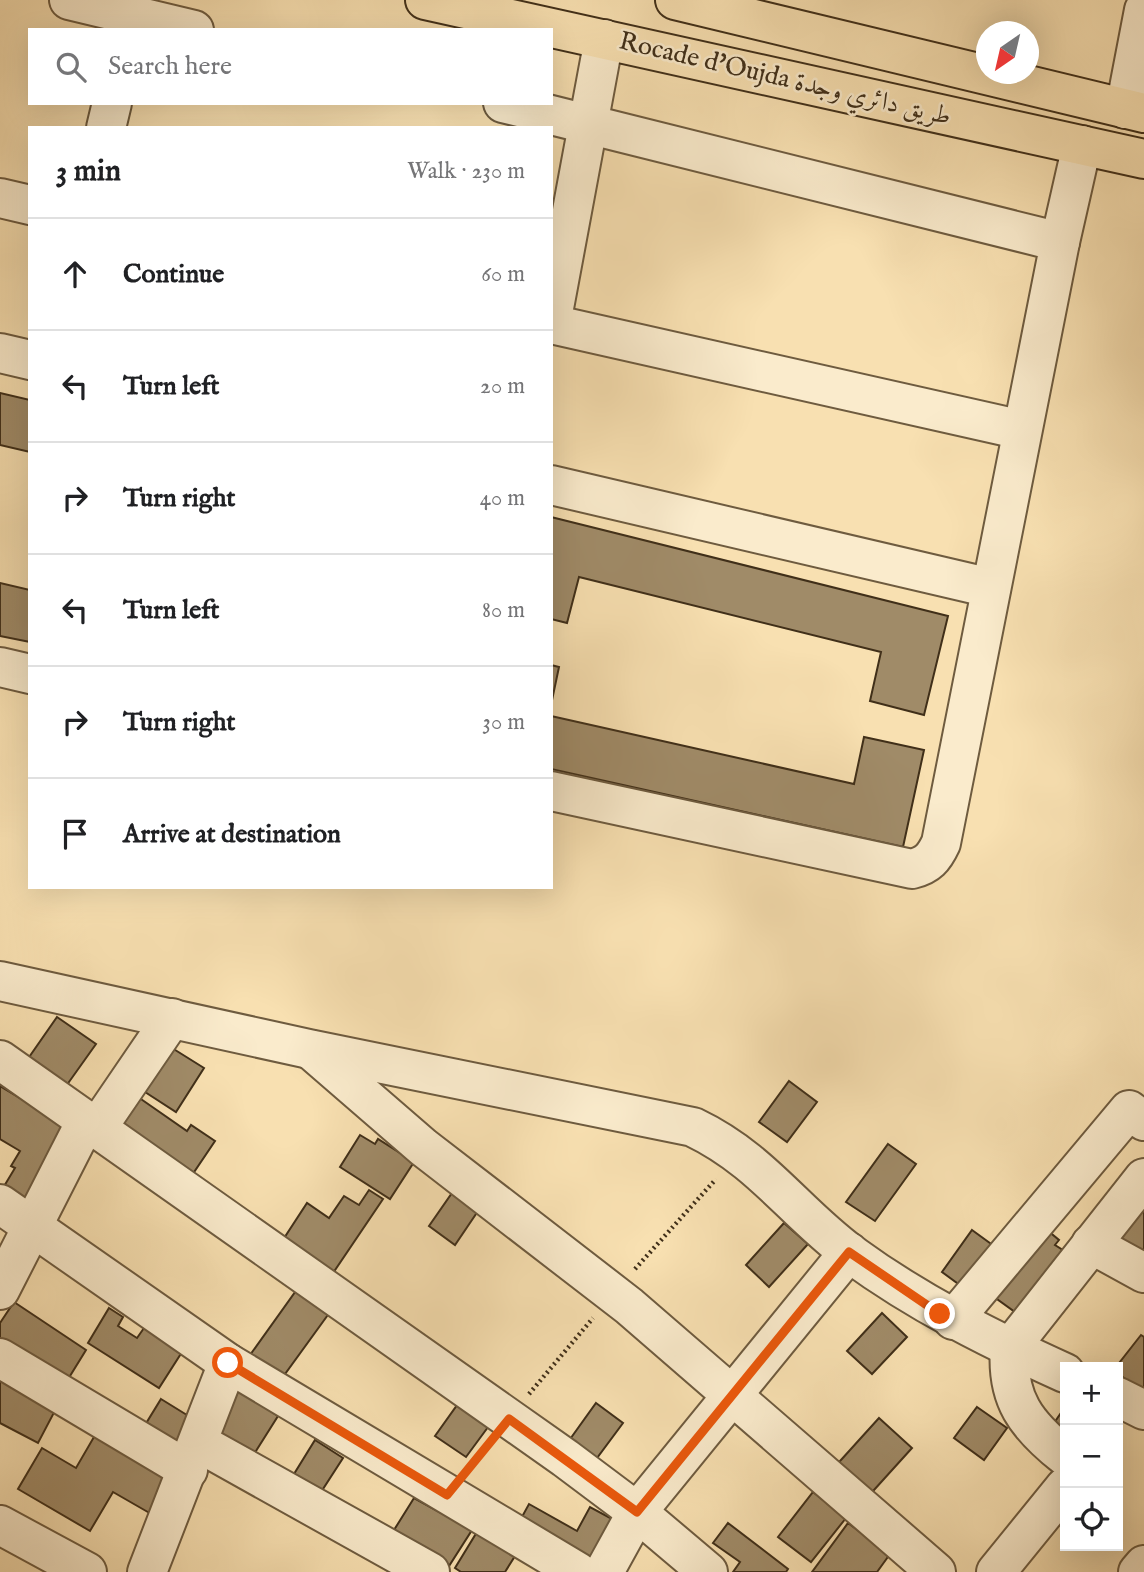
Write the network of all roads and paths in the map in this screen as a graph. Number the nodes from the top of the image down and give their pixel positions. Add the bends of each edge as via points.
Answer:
1 (69, 0) edge
2 (425, 0) edge
3 (675, 0) edge
4 (1144, 10) edge
5 (133, 15) edge
6 (186, 28) edge
7 (604, 39) junction
8 (1136, 92) edge
9 (112, 105) edge
10 (511, 105) edge
11 (589, 124) junction
12 (106, 126) edge
13 (1082, 145) junction
14 (1144, 159) edge
15 (0, 198) edge
16 (28, 205) edge
17 (1060, 242) junction
18 (553, 313) edge
19 (553, 324) edge
20 (0, 353) edge
21 (28, 360) edge
22 (1022, 430) junction
23 (553, 485) edge
24 (991, 588) junction
25 (0, 667) edge
26 (28, 674) edge
27 (553, 791) edge
28 (0, 981) edge
29 (172, 1018) junction
30 (309, 1049) junction
31 (0, 1060) edge
32 (1144, 1121) edge
33 (92, 1125) junction
34 (740, 1153) junction
35 (1144, 1178) edge
36 (15, 1214) edge
37 (1091, 1244) junction
38 (849, 1252) junction
39 (1144, 1273) edge
40 (1, 1283) edge
41 (614, 1293) junction
42 (953, 1320) junction
43 (1010, 1348) junction
44 (0, 1358) edge
45 (228, 1363) junction
46 (1060, 1371) edge
47 (733, 1392) junction
48 (509, 1419) junction
49 (1060, 1450) edge
50 (193, 1456) junction
51 (1064, 1488) edge
52 (447, 1495) junction
53 (637, 1512) junction
54 (0, 1525) edge
55 (1144, 1565) edge
56 (87, 1572) edge
57 (147, 1572) edge
58 (429, 1572) edge
59 (578, 1572) edge
60 (604, 1572) edge
61 (708, 1572) edge
62 (936, 1572) edge
63 (996, 1572) edge
64 (1138, 1572) edge

1 - 5 street
2 - 7 highway, Rocade d'Oujda طريق دائري وجدة
3 - 8 highway, Rocade d'Oujda طريق دائري وجدة
4 - 8 street
5 - 6 street
7 - 11 street
7 - 13 highway, Rocade d'Oujda طريق دائري وجدة
9 - 12 street
10 - 11 street
11 - 17 street
11 - 18 street
13 - 14 highway, Rocade d'Oujda طريق دائري وجدة
13 - 17 street
15 - 16 street
17 - 22 street
19 - 22 street
20 - 21 street
22 - 24 street
23 - 24 street
24 - 27 street via 942,843 924,866 912,869
25 - 26 street
28 - 29 street
29 - 30 street
29 - 33 street
30 - 34 street via 693,1127
30 - 41 street via 423,1147
31 - 33 street
32 - 42 street via 1129,1110
33 - 36 street
33 - 48 street
34 - 38 street
34 - 41 path
35 - 37 street
36 - 40 street
36 - 45 street
37 - 39 street
37 - 43 street
38 - 42 street
38 - 47 street
41 - 47 street
41 - 48 path
42 - 43 street
43 - 46 street
43 - 49 street via 1012,1395
44 - 50 street
45 - 50 street
45 - 52 street
47 - 53 street
47 - 62 street
48 - 52 path
48 - 53 street
50 - 57 street
50 - 58 street
51 - 63 street
52 - 59 street
53 - 60 street
53 - 61 street
54 - 56 street
55 - 64 street

